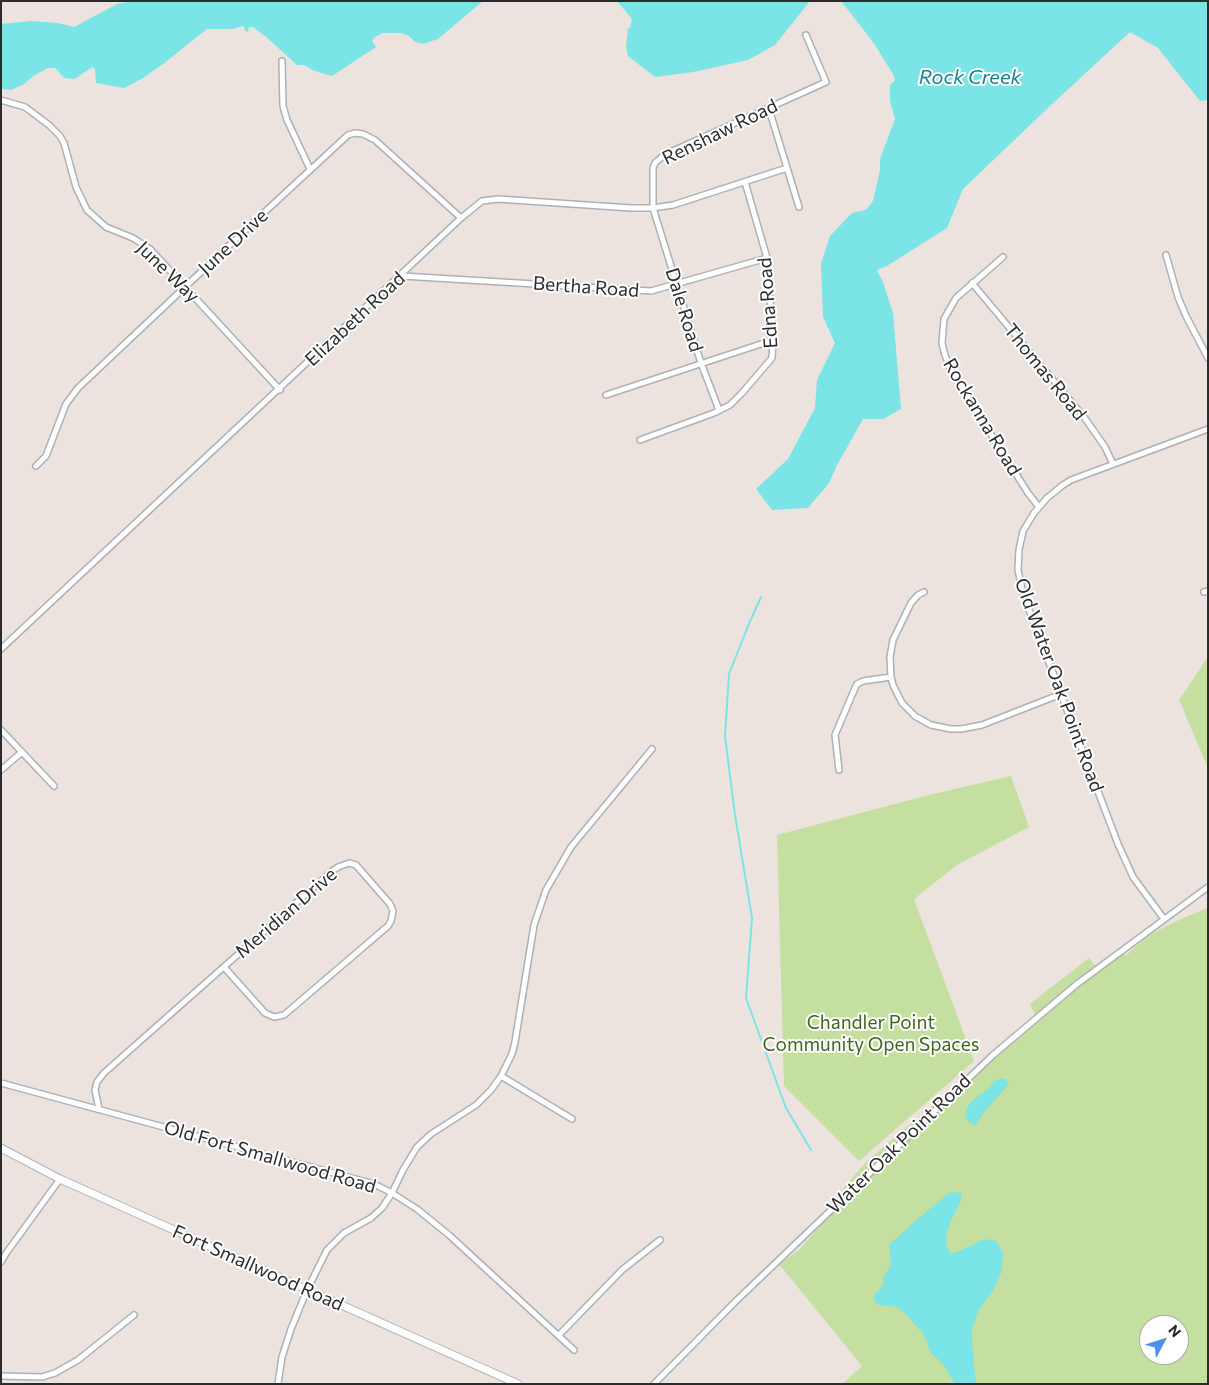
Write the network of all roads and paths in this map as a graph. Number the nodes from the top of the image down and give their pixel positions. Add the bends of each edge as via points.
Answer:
1 (806, 35) dead end
2 (282, 61) dead end
3 (1, 100) edge
4 (769, 109) junction
5 (787, 168) junction
6 (310, 169) junction
7 (745, 182) junction
8 (799, 207) dead end
9 (653, 208) junction
10 (461, 218) junction
11 (1166, 255) dead end
12 (1003, 257) dead end
13 (767, 258) junction
14 (402, 276) junction
15 (972, 283) junction
16 (676, 285) junction
17 (184, 287) junction
18 (772, 340) junction
19 (1208, 358) edge
20 (701, 363) junction
21 (280, 390) junction
22 (606, 395) dead end
23 (719, 410) junction
24 (1208, 429) edge
25 (640, 440) dead end
26 (1113, 464) junction
27 (36, 466) dead end
28 (1039, 507) junction
29 (924, 592) dead end
30 (1, 649) edge
31 (890, 677) junction
32 (1061, 694) junction
33 (1, 730) edge
34 (652, 749) dead end
35 (22, 752) junction
36 (1, 770) edge
37 (839, 770) dead end
38 (54, 786) dead end
39 (1208, 887) edge
40 (1164, 919) junction
41 (224, 967) junction
42 (501, 1076) junction
43 (1, 1083) edge
44 (100, 1109) junction
45 (572, 1119) dead end
46 (1, 1148) edge
47 (60, 1179) junction
48 (392, 1193) junction
49 (660, 1240) dead end
50 (1, 1262) edge
51 (307, 1290) junction
52 (134, 1315) dead end
53 (558, 1335) junction
54 (574, 1350) dead end
55 (1, 1376) edge
56 (278, 1384) edge
57 (518, 1384) edge
58 (654, 1384) edge

1 - 4 street, Renshaw Road via 826,82
2 - 6 street via 283,106
3 - 17 street, June Way via 25,107 60,136 87,210 106,227 150,249
4 - 5 street
4 - 9 street, Renshaw Road via 664,155 653,168
5 - 7 street, Elizabeth Road
5 - 8 street
6 - 10 street, June Drive via 342,139 355,133 363,134 375,140
6 - 17 street, June Drive
7 - 9 street, Elizabeth Road via 673,205
7 - 13 street, Edna Road
9 - 10 street, Elizabeth Road via 488,199
9 - 16 street, Dale Road
10 - 14 street, Elizabeth Road
11 - 19 street via 1178,297
12 - 15 street, Rockanna Road
13 - 16 street, Bertha Road
13 - 18 street, Edna Road
14 - 16 street, Bertha Road via 652,291
14 - 21 street, Elizabeth Road
15 - 26 street, Thomas Road via 1084,418
15 - 28 street, Rockanna Road via 956,298 947,313 943,328 944,352 950,369
16 - 20 street, Dale Road
17 - 21 street, June Way
17 - 27 street, June Drive via 78,388 66,404 46,456
18 - 20 street
18 - 23 street, Edna Road via 773,352 769,363 738,398
20 - 22 street
20 - 23 street, Dale Road
21 - 30 street, Elizabeth Road
23 - 25 street, Edna Road
24 - 26 street, Old Water Oak Point Road
26 - 28 street, Old Water Oak Point Road via 1063,485
28 - 32 street, Old Water Oak Point Road via 1021,539 1018,559 1020,583
29 - 31 street via 911,603 893,640
31 - 32 street via 898,696 915,716 931,725 951,730 982,725
31 - 37 street via 857,684 835,735
32 - 40 street, Old Water Oak Point Road via 1126,865
33 - 35 street
34 - 42 street via 571,847 546,890 534,925 515,1042
35 - 36 street
35 - 38 street
39 - 40 street, Water Oak Point Road
40 - 58 street, Water Oak Point Road via 1061,996 993,1055
41 - 41 street, Meridian Drive via 342,864 356,865 393,910 388,926 284,1015 274,1017 265,1013
41 - 44 street, Meridian Drive via 104,1073 95,1090
42 - 45 street
42 - 48 street via 476,1105 417,1147
43 - 44 street, Old Fort Smallwood Road
44 - 48 street, Old Fort Smallwood Road via 374,1184
46 - 47 main road, Fort Smallwood Road
47 - 50 street
47 - 51 main road, Fort Smallwood Road
48 - 51 street via 376,1213 332,1244
48 - 53 street, Old Fort Smallwood Road via 449,1235
49 - 53 street via 622,1270
51 - 56 street via 286,1343
51 - 57 main road, Fort Smallwood Road
52 - 55 street via 78,1360 56,1373 42,1377
53 - 54 street, Old Fort Smallwood Road

